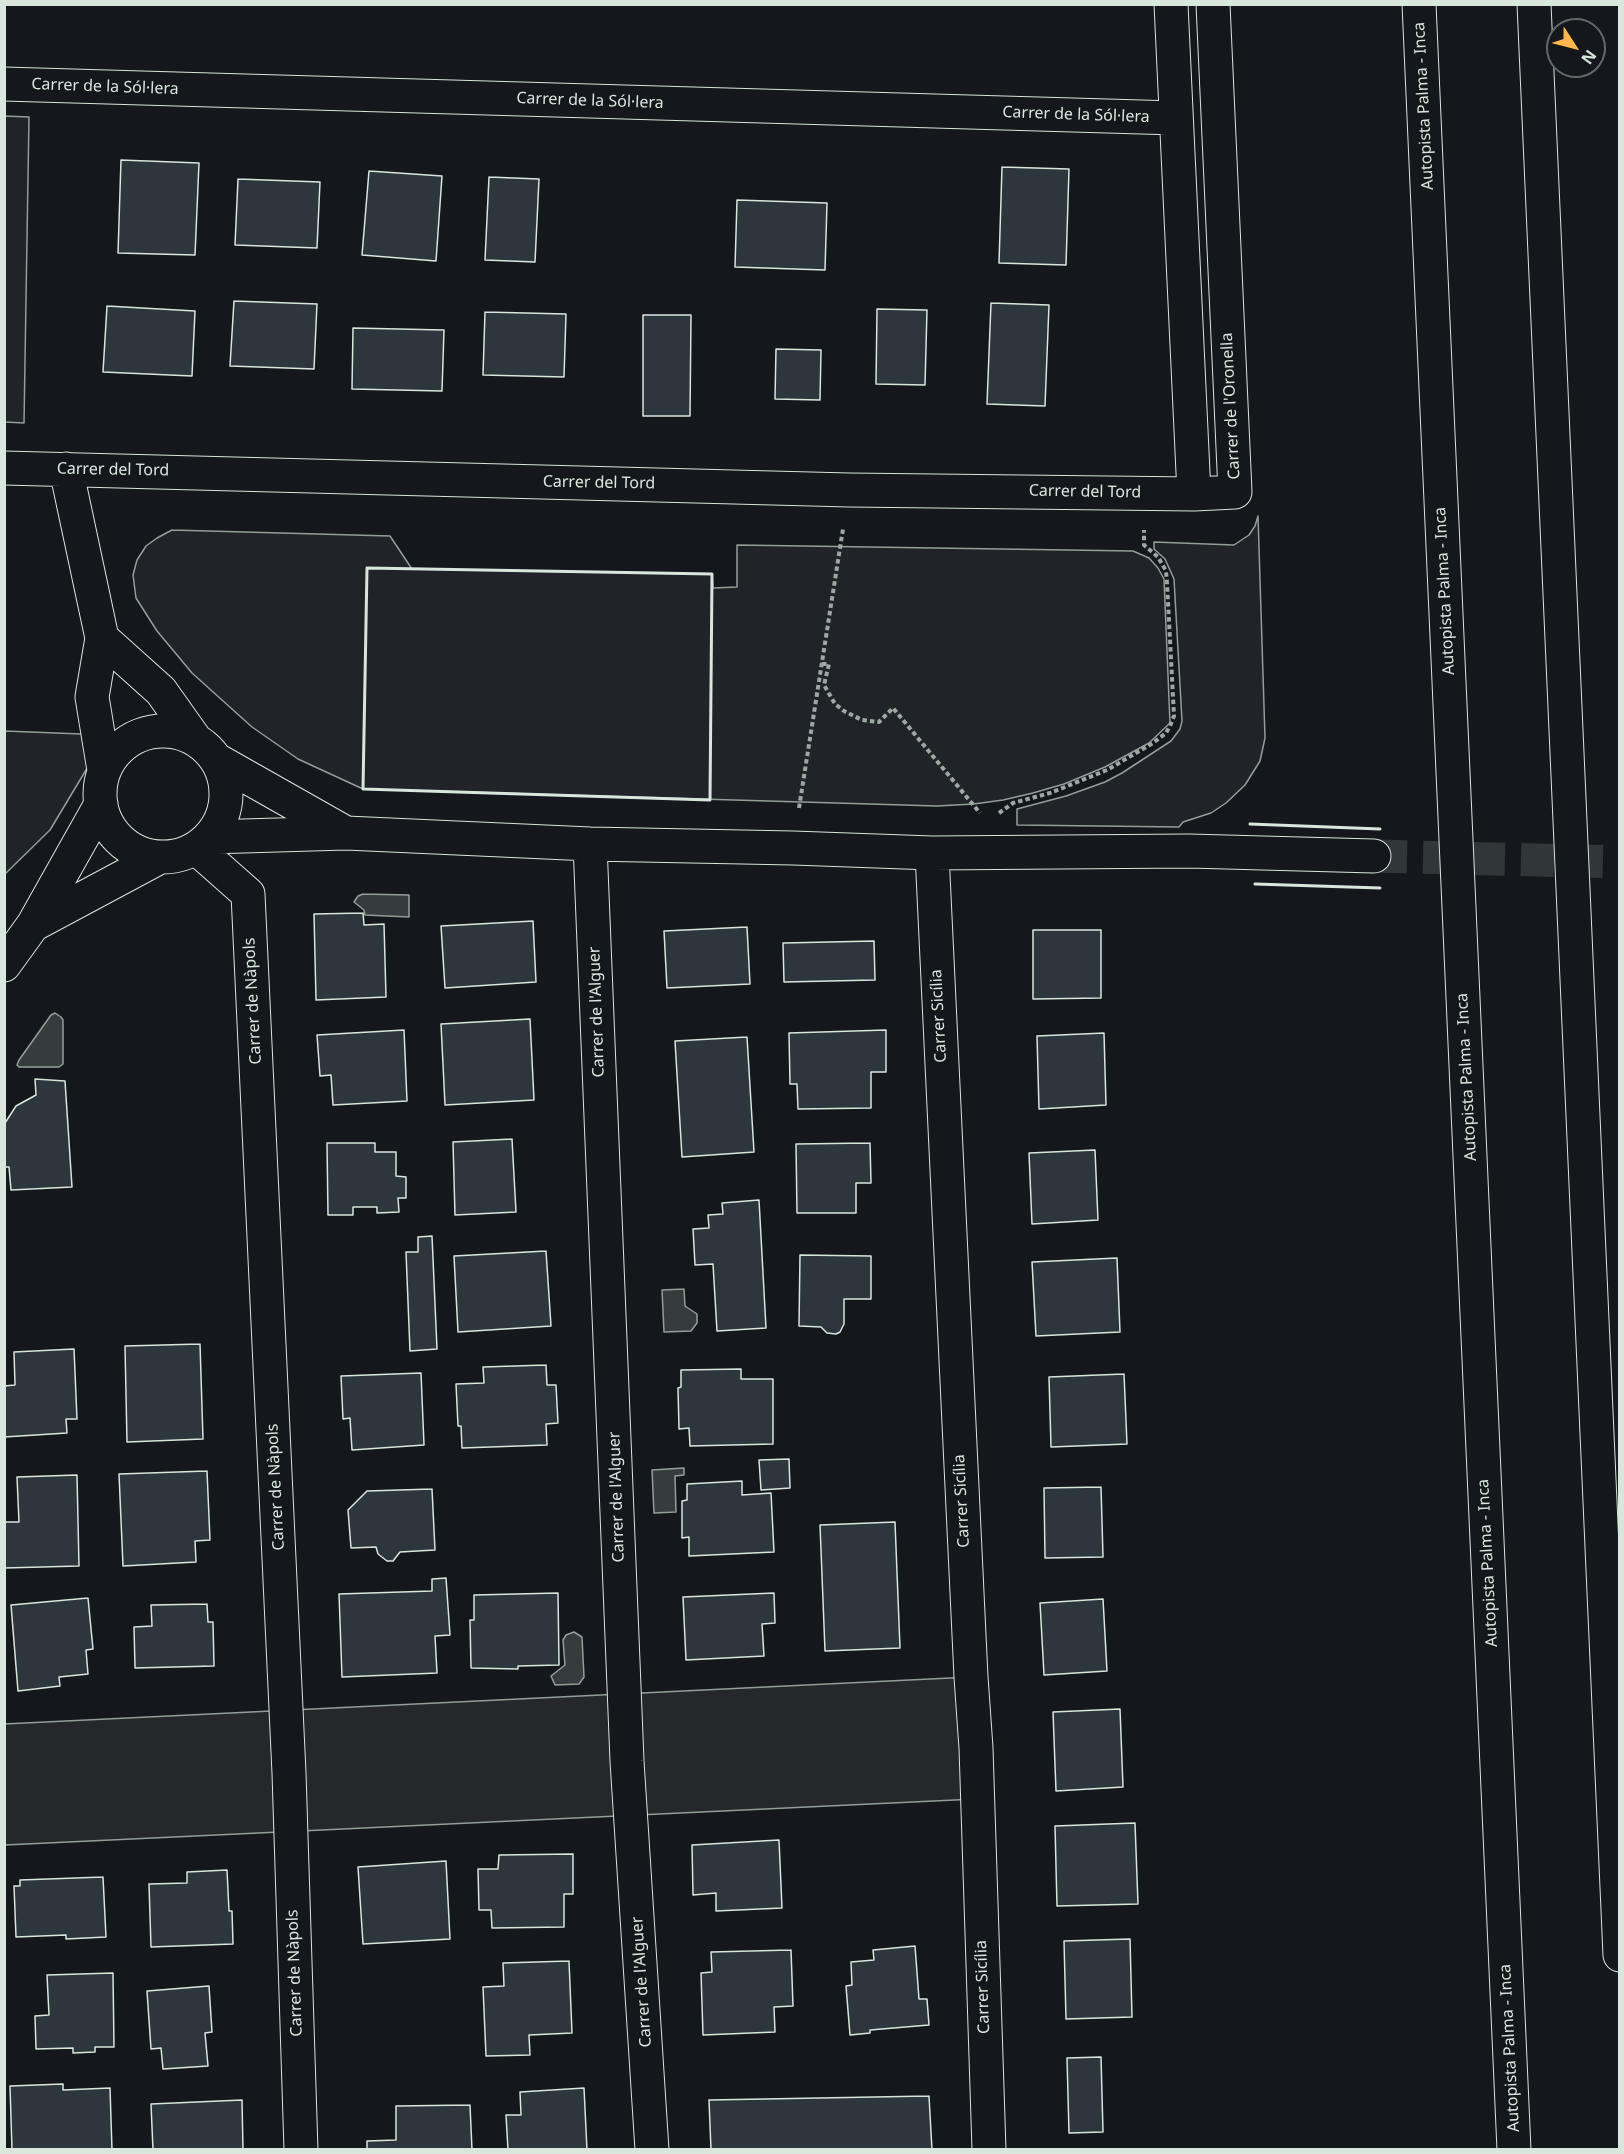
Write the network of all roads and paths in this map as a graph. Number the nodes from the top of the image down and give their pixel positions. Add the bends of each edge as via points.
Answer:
1 (1171, 4) edge
2 (1213, 4) edge
3 (1419, 4) edge
4 (1534, 4) edge
5 (4, 84) edge
6 (1176, 118) junction
7 (4, 468) edge
8 (66, 469) junction
9 (849, 490) junction
10 (1142, 493) junction
11 (1194, 494) junction
12 (102, 638) junction
13 (822, 664) junction
14 (206, 750) junction
15 (104, 770) junction
16 (101, 804) junction
17 (799, 808) dead end
18 (989, 814) dead end
19 (997, 814) dead end
20 (346, 833) junction
21 (202, 843) junction
22 (590, 844) junction
23 (932, 853) junction
24 (1374, 856) tunnel mouth
25 (160, 857) junction
26 (33, 925) junction
27 (4, 965) edge
28 (1620, 1955) edge
29 (301, 2150) edge
30 (652, 2150) edge
31 (989, 2150) edge
32 (1514, 2150) edge

1 - 6 main road
2 - 11 main road, Carrer de l'Oronella via 1235,492
3 - 32 main road, Autopista Palma - Inca
4 - 28 main road
5 - 6 main road, Carrer de la Sól·lera
6 - 11 main road
7 - 8 main road, Carrer del Tord
8 - 9 main road, Carrer del Tord
8 - 12 main road
9 - 10 main road, Carrer del Tord
9 - 13 path
10 - 11 main road, Carrer del Tord
10 - 19 path via 1144,545 1166,571 1174,716 1170,726 1154,743 1107,770 1013,803
12 - 14 main road via 161,691
12 - 15 main road via 92,697
13 - 17 path
13 - 18 path via 829,664 824,685 836,704 862,720 879,722 893,708 981,814
14 - 15 main road via 178,732 142,734 126,742
14 - 20 main road
14 - 21 main road via 224,775 227,791 220,823
15 - 16 main road
16 - 25 main road via 115,835 143,854
16 - 26 main road
20 - 21 main road
20 - 22 main road
21 - 25 main road via 178,855
21 - 29 main road, Carrer de Nàpols via 248,894 289,1773
22 - 23 main road
22 - 30 main road, Carrer de l'Alguer via 627,1761
23 - 24 main road
23 - 31 main road, Carrer Sicília via 976,1748
25 - 26 main road
26 - 27 main road

